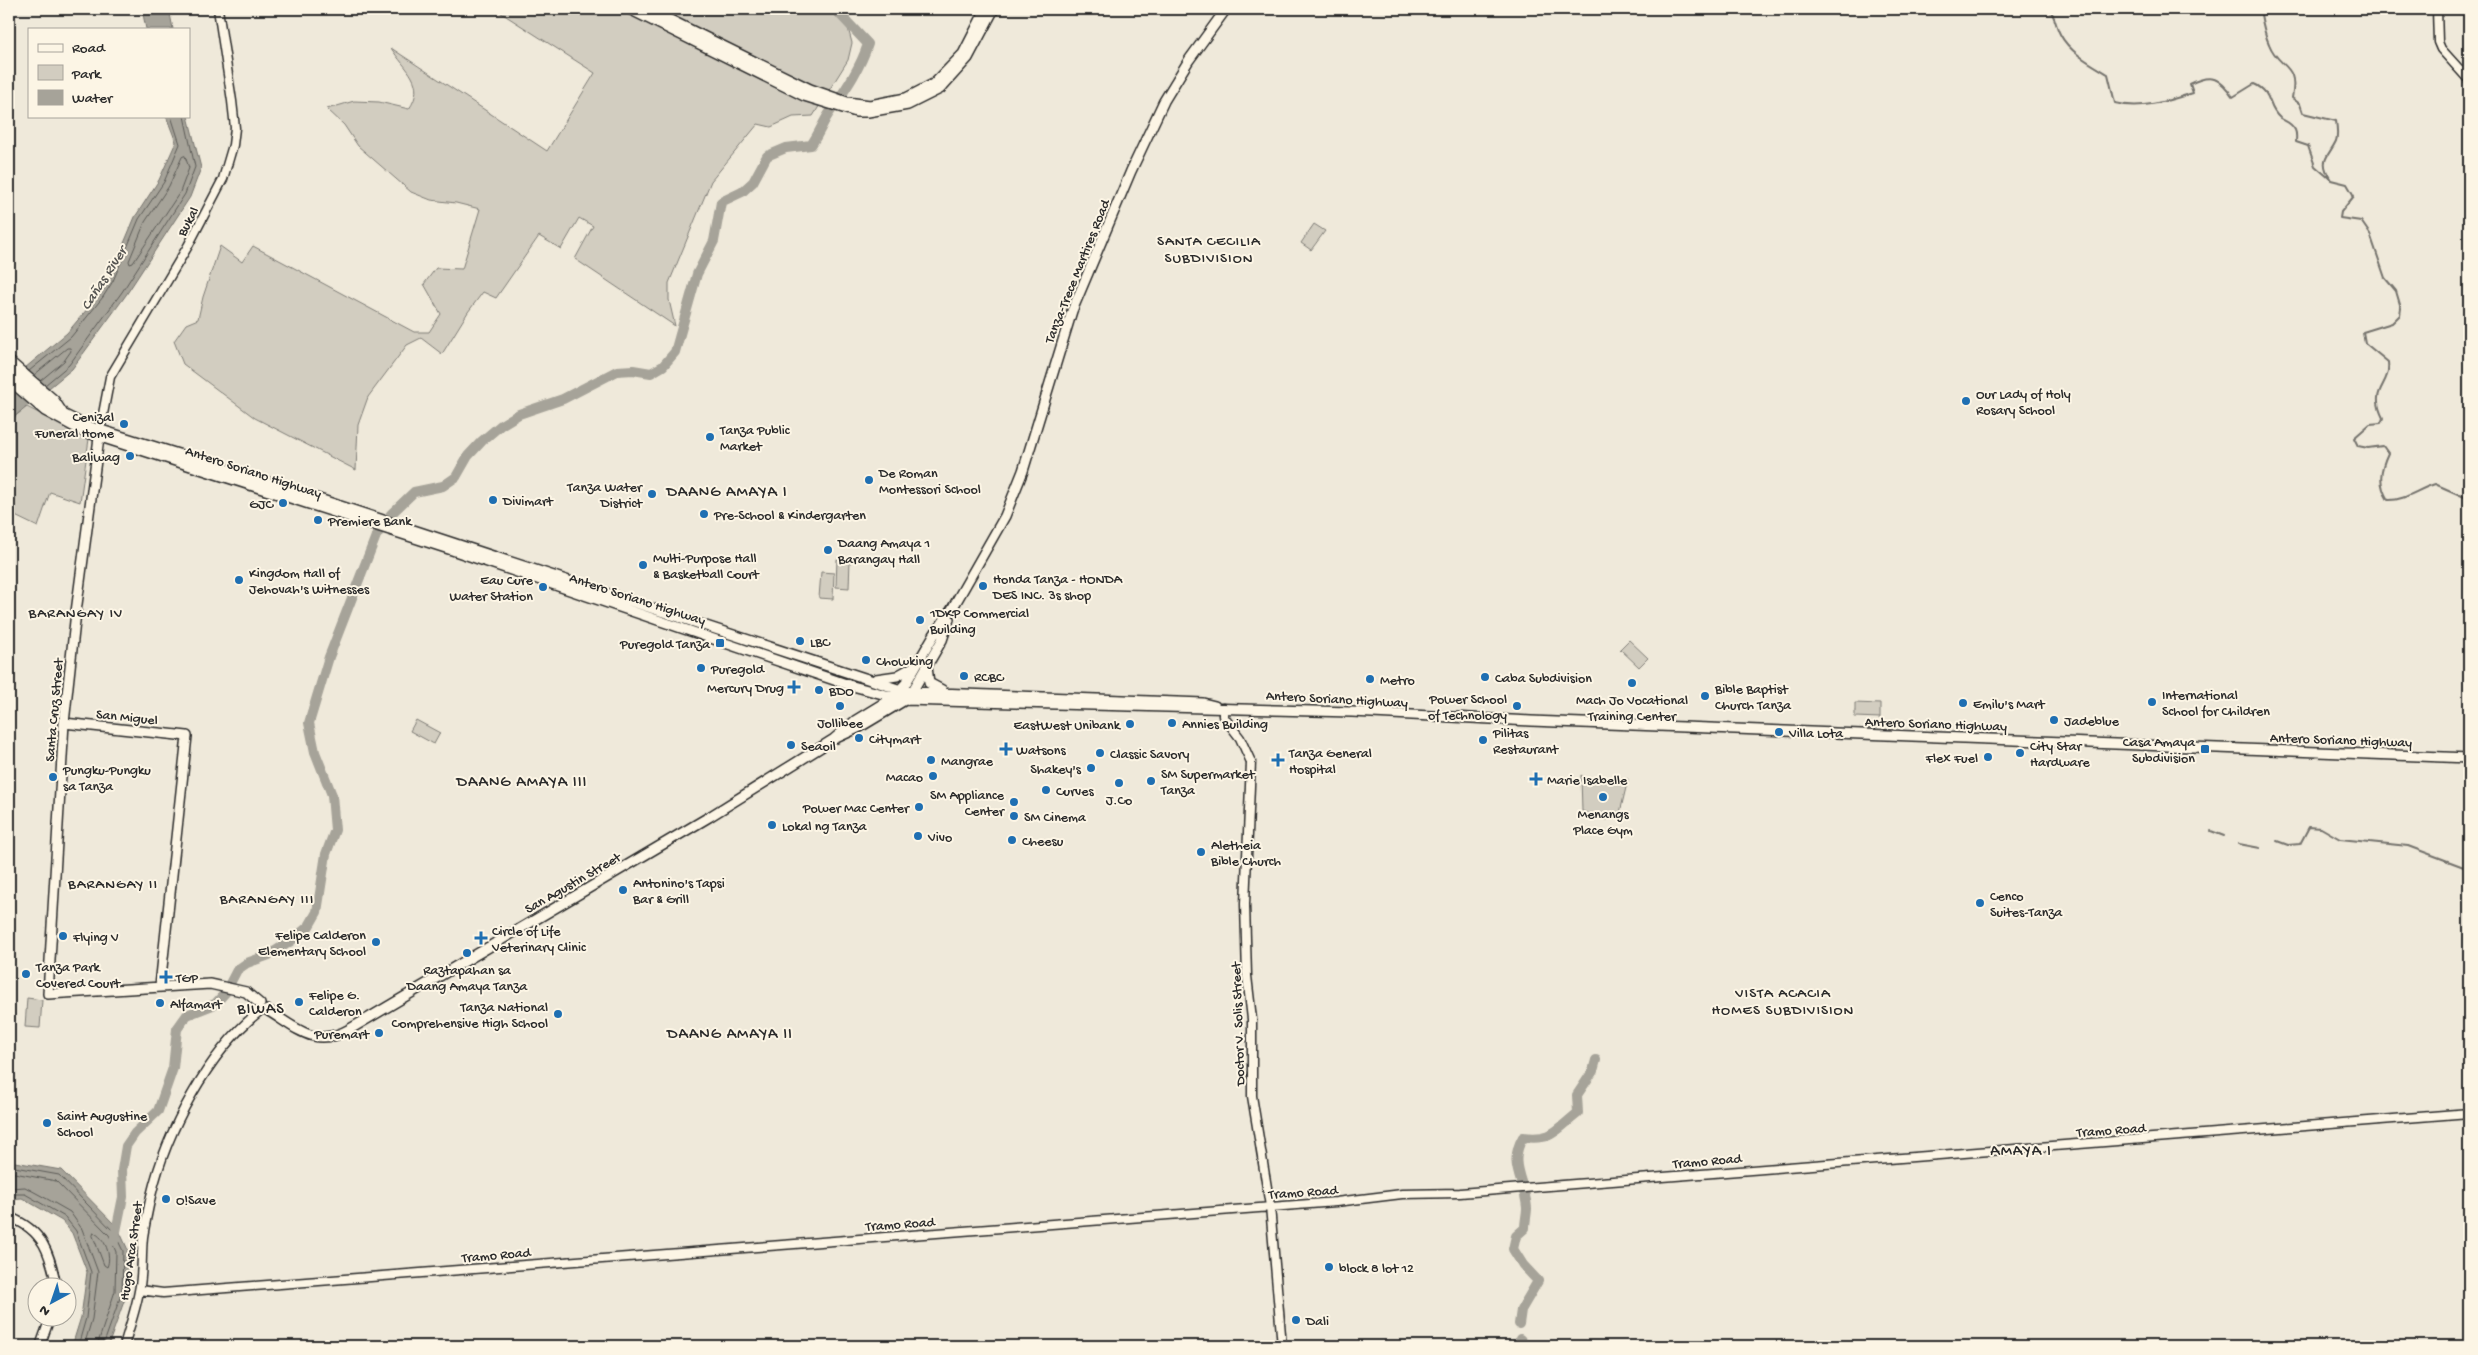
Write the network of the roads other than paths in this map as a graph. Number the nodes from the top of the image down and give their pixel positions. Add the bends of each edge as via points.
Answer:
1 (218, 9) edge
2 (629, 9) edge
3 (648, 9) edge
4 (986, 9) edge
5 (994, 9) edge
6 (1226, 9) edge
7 (2437, 9) edge
8 (2469, 80) edge
9 (827, 100) junction
10 (846, 105) junction
11 (9, 361) edge
12 (13, 369) edge
13 (9, 380) edge
14 (49, 406) junction
15 (99, 433) junction
16 (402, 530) junction
17 (924, 663) junction
18 (872, 680) junction
19 (901, 690) junction
20 (912, 692) junction
21 (947, 692) junction
22 (892, 698) junction
23 (905, 700) junction
24 (1223, 708) junction
25 (64, 722) junction
26 (834, 739) junction
27 (2469, 758) edge
28 (160, 986) junction
29 (48, 994) joint
30 (262, 1008) junction
31 (2469, 1113) edge
32 (1270, 1206) junction
33 (9, 1217) edge
34 (55, 1278) edge
35 (140, 1290) junction
36 (46, 1328) edge
37 (40, 1346) edge
38 (124, 1346) edge
39 (1282, 1346) edge

1 - 15 street, Bukal via 235,128 233,145 223,179 188,246 110,377
2 - 9 main road via 804,96
3 - 9 main road
4 - 10 main road via 963,54 927,88 906,98 880,104
5 - 10 main road via 968,58 935,92 893,110 868,112
6 - 17 main road, Tanza-Trece Martires Road via 1189,60 1143,144 1072,312 1014,497
7 - 8 street via 2441,49
9 - 10 main road
11 - 12 main road, Antero Soriano Highway
12 - 14 main road, Antero Soriano Highway
13 - 14 main road, Antero Soriano Highway
14 - 15 main road, Antero Soriano Highway via 82,431
15 - 16 main road, Antero Soriano Highway
15 - 25 main road, Santa Cruz Street
16 - 18 main road, Antero Soriano Highway
16 - 22 main road, Antero Soriano Highway
17 - 18 main road via 905,673
17 - 19 main road, Tanza-Trece Martires Road
17 - 20 main road, Tanza-Trece Martires Road
17 - 21 main road via 929,683
18 - 19 main road, Antero Soriano Highway
19 - 20 main road, Antero Soriano Highway
19 - 22 main road, Tanza-Trece Martires Road
20 - 21 main road, Antero Soriano Highway
20 - 23 main road, Tanza-Trece Martires Road
21 - 24 main road, Antero Soriano Highway via 1203,703
22 - 23 main road, Antero Soriano Highway
22 - 26 main road, San Agustin Street via 856,720
23 - 24 main road, Antero Soriano Highway via 1203,710
23 - 26 main road, San Agustin Street
24 - 27 main road, Antero Soriano Highway
24 - 32 street, Doctor V. Solis Street via 1223,716 1244,744 1252,762 1246,904 1247,976 1252,1019 1252,1096
25 - 28 main road, San Miguel via 187,736
25 - 29 main road, Santa Cruz Street
26 - 30 main road, San Agustin Street via 709,817 341,1034 328,1039 313,1036
28 - 29 main road, San Agustin Street
28 - 30 main road, San Agustin Street via 220,985 251,994
30 - 35 street, Hugo Arca Street via 209,1067 173,1134 151,1195 143,1237
31 - 32 street, Tramo Road
32 - 35 street, Tramo Road via 163,1293
32 - 39 street, Doctor V. Solis Street
33 - 34 street via 41,1237
35 - 38 street, Hugo Arca Street
36 - 37 street

